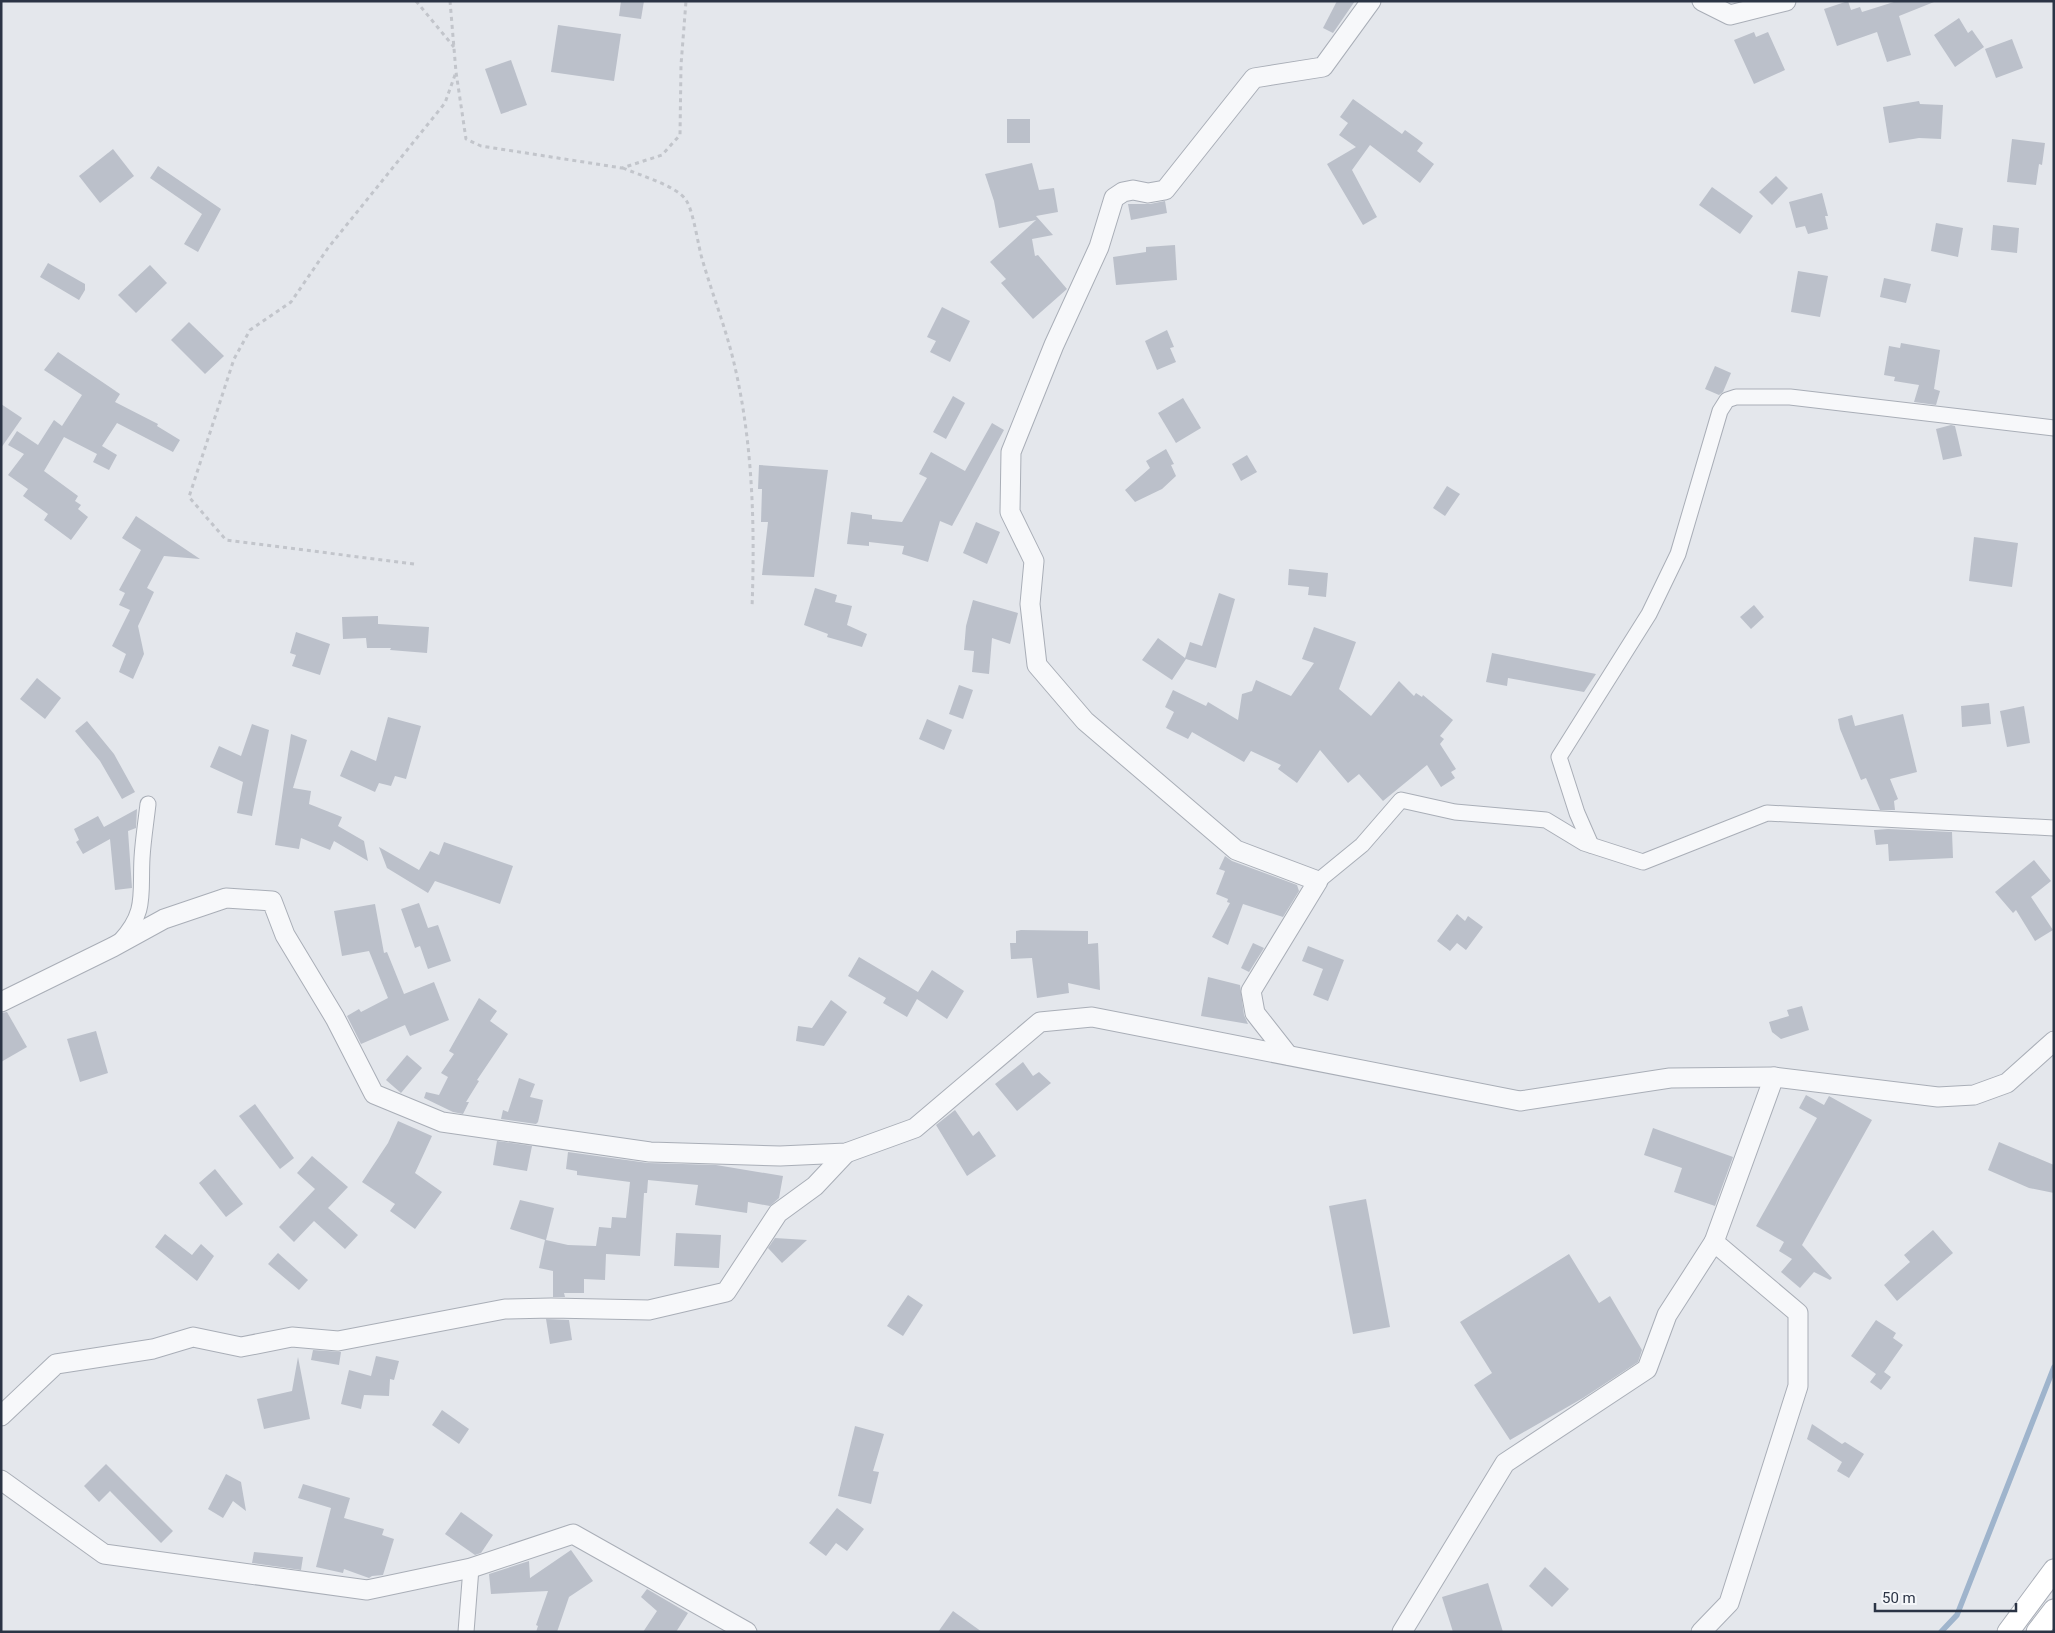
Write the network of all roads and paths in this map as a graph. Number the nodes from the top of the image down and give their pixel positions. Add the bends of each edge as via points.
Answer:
1 (416, 1) edge
2 (450, 1) edge
3 (686, 1) edge
4 (1371, 1) edge
5 (1702, 1) edge
6 (1786, 1) edge
7 (454, 48) junction
8 (456, 72) junction
9 (622, 168) junction
10 (2054, 428) edge
11 (414, 564) dead end
12 (752, 608) dead end
13 (148, 804) dead end
14 (2054, 828) edge
15 (1592, 845) junction
16 (1318, 881) junction
17 (113, 948) junction
18 (1, 1002) edge
19 (2054, 1041) edge
20 (1288, 1055) junction
21 (1774, 1077) junction
22 (846, 1154) junction
23 (1714, 1242) junction
24 (1, 1416) edge
25 (1, 1480) edge
26 (470, 1568) junction
27 (2054, 1570) edge
28 (2054, 1610) edge
29 (466, 1632) edge
30 (747, 1632) edge
31 (1402, 1632) edge
32 (1701, 1632) edge
33 (2008, 1632) edge
34 (2037, 1632) edge

1 - 7 path
2 - 7 path
3 - 9 path via 680,135 662,155
4 - 16 street via 1323,67 1254,78 1165,190 1148,193 1133,190 1114,198 1099,247 1054,345 1011,452 1010,512 1034,561 1030,604 1037,665 1086,721 1236,850
5 - 6 street via 1730,15
7 - 8 path
8 - 9 path via 466,139 480,146
8 - 11 path via 445,103 328,248 290,302 250,330 234,359 190,497 226,540
9 - 12 path via 676,191 686,200 703,264 721,314 734,365 749,454 754,554
10 - 15 street via 1790,397 1736,397 1727,400 1720,410 1678,554 1649,614 1559,757 1577,813
13 - 17 street via 142,859 142,902 131,929
14 - 15 street via 1767,813 1643,862
15 - 16 street via 1546,820 1455,812 1401,800 1362,845
16 - 20 street via 1251,991 1255,1012
17 - 18 street
17 - 22 street via 164,918 226,898 272,902 284,935 335,1018 374,1094 442,1122 650,1152 780,1156
19 - 21 street via 2007,1083 1974,1095 1938,1097
20 - 21 street via 1520,1101 1670,1078
20 - 22 street via 1092,1017 1040,1022 915,1128
21 - 23 street
22 - 24 street via 815,1186 778,1213 726,1292 649,1310 505,1309 338,1341 292,1337 241,1347 193,1337 153,1349 56,1364
23 - 31 street via 1667,1315 1647,1369 1505,1463
23 - 32 street via 1798,1313 1798,1386 1730,1603
25 - 26 street via 104,1554 367,1590
26 - 29 street
26 - 30 street via 572,1534
27 - 33 main road
28 - 34 main road

